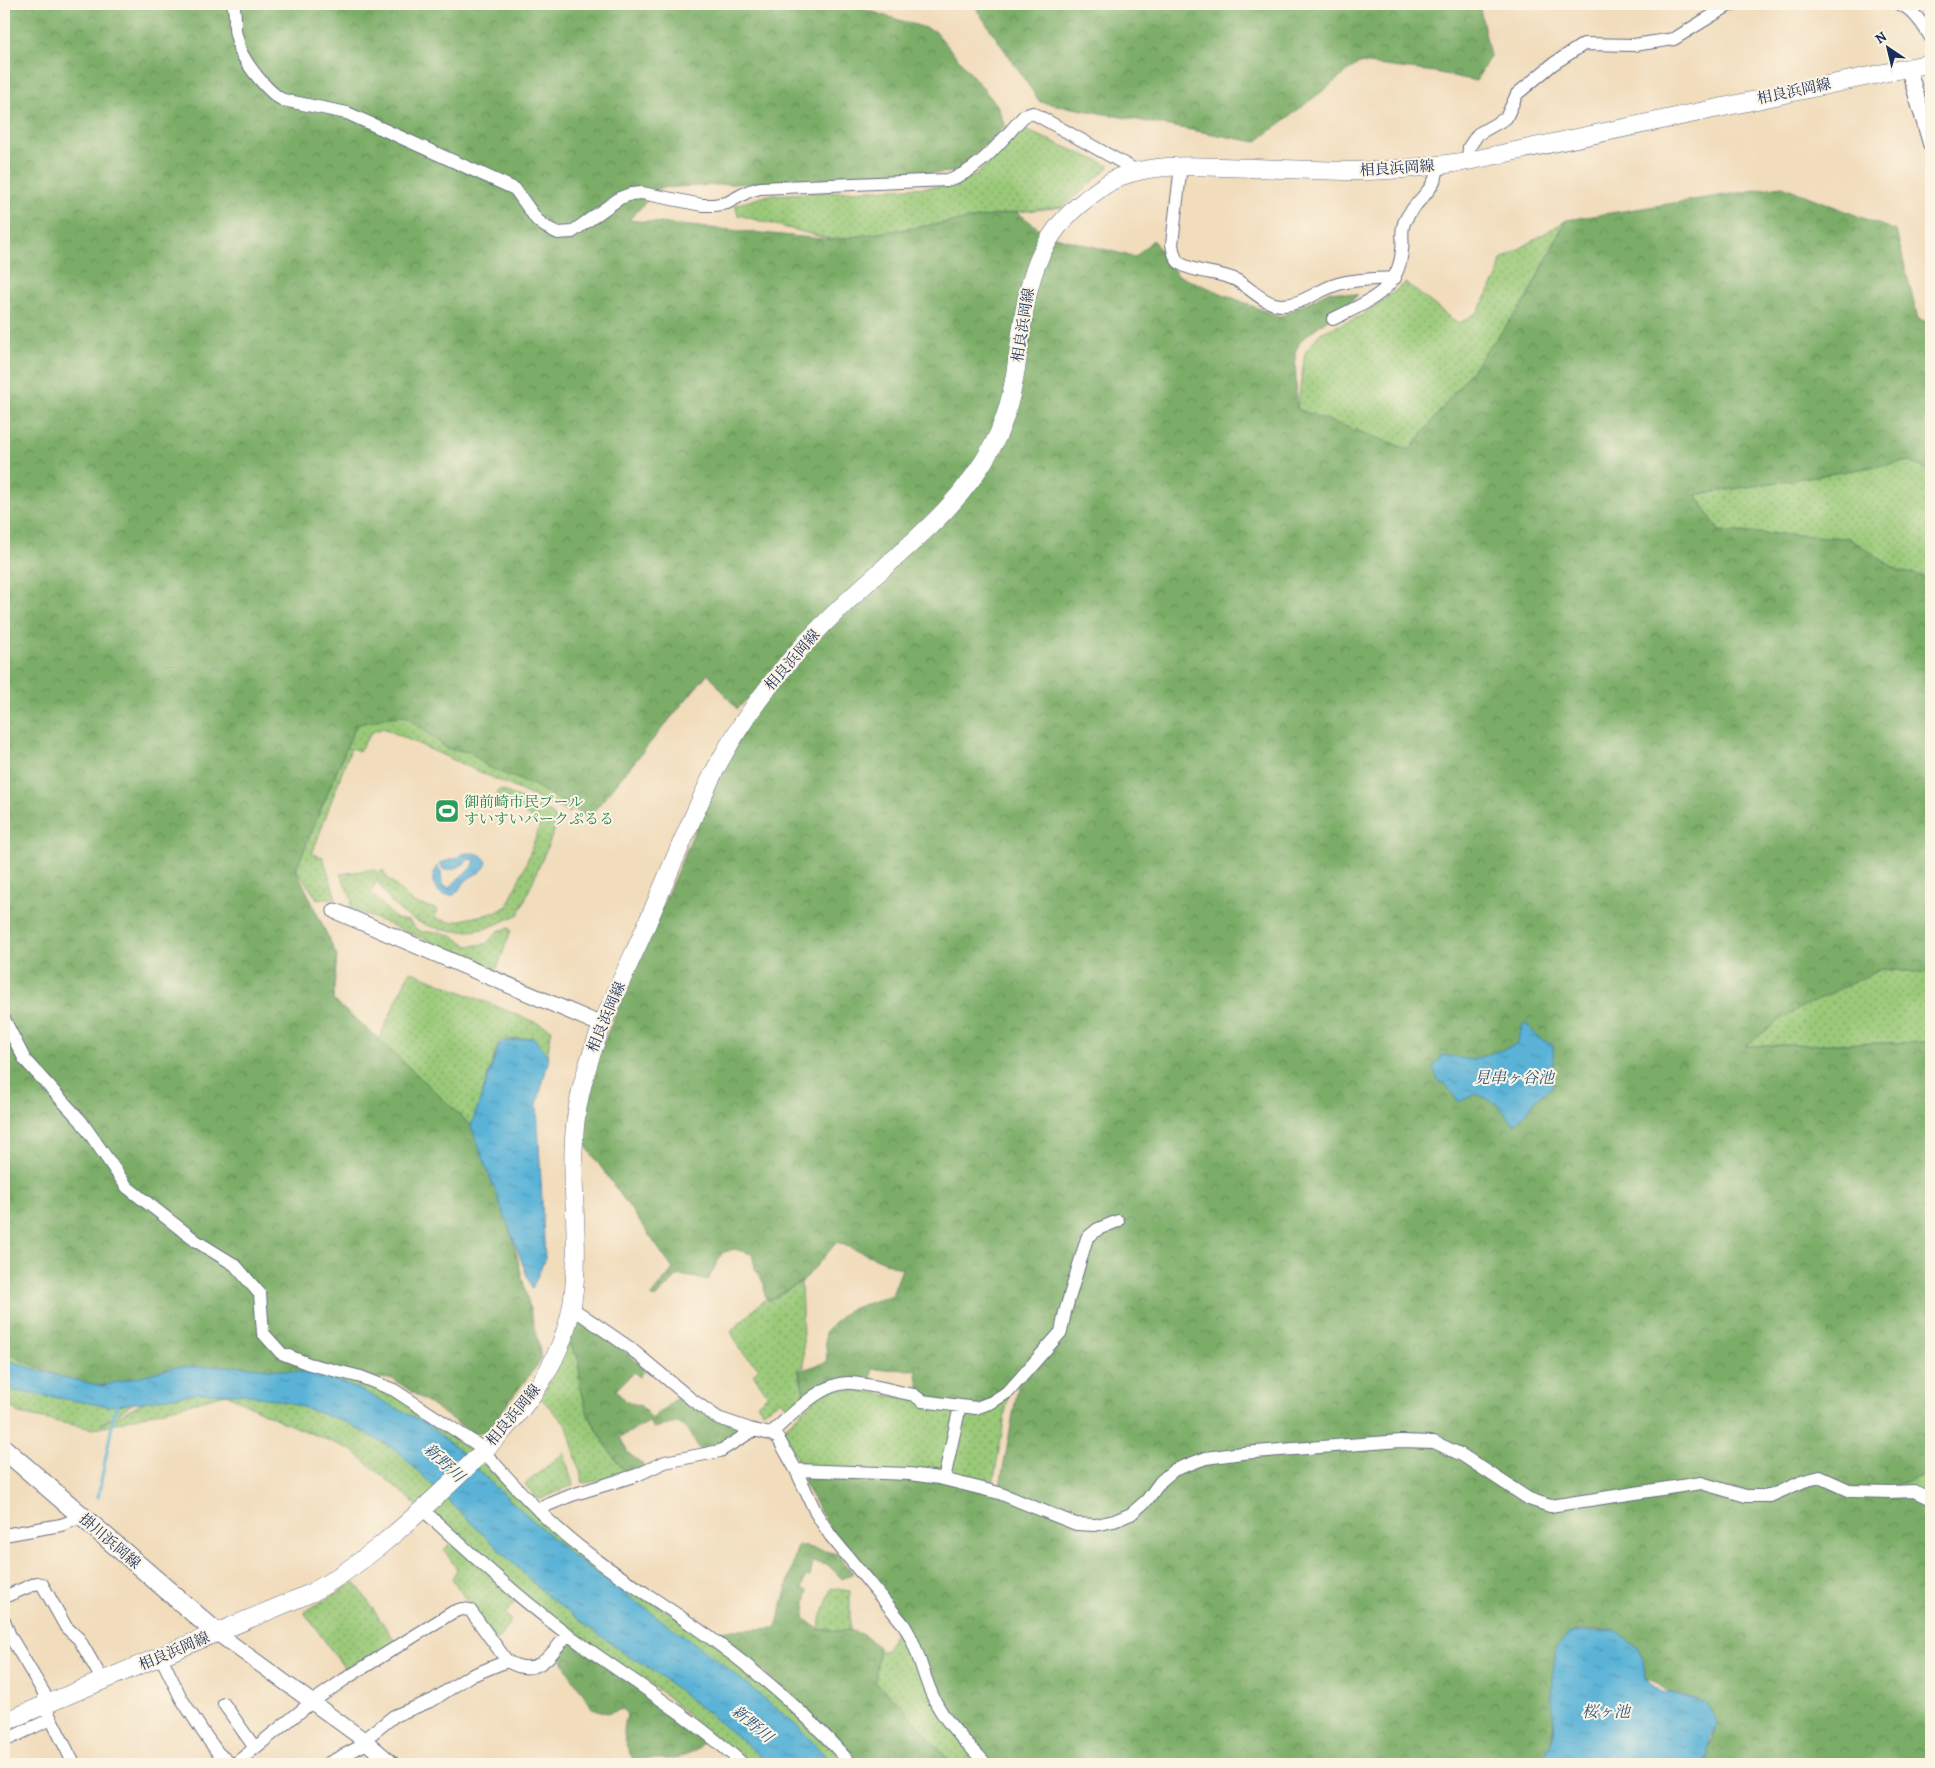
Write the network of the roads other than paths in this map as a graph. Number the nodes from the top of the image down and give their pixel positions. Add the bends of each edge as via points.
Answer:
1 (233, 4) edge
2 (1734, 4) edge
3 (1899, 4) edge
4 (1931, 38) edge
5 (1931, 62) edge
6 (1908, 67) junction
7 (1931, 145) edge
8 (1468, 161) junction
9 (1181, 165) junction
10 (1439, 165) junction
11 (1139, 172) junction
12 (1395, 278) junction
13 (1333, 320) dead end
14 (335, 911) dead end
15 (4, 1019) edge
16 (602, 1025) junction
17 (1118, 1221) dead end
18 (572, 1308) junction
19 (960, 1406) junction
20 (754, 1430) junction
21 (770, 1434) junction
22 (4, 1449) edge
23 (483, 1451) junction
24 (796, 1470) junction
25 (944, 1479) junction
26 (1931, 1499) edge
27 (424, 1507) junction
28 (538, 1509) junction
29 (82, 1516) junction
30 (4, 1535) edge
31 (4, 1597) edge
32 (4, 1620) edge
33 (218, 1633) junction
34 (568, 1634) junction
35 (161, 1657) junction
36 (507, 1661) junction
37 (103, 1681) junction
38 (312, 1702) junction
39 (224, 1704) dead end
40 (47, 1712) junction
41 (4, 1722) edge
42 (4, 1741) edge
43 (365, 1741) junction
44 (255, 1748) junction
45 (344, 1760) edge
46 (74, 1764) edge
47 (233, 1764) edge
48 (327, 1764) edge
49 (392, 1764) edge
50 (743, 1764) edge
51 (851, 1764) edge
52 (986, 1764) edge

1 - 11 street via 240,49 274,96 348,113 515,190 537,220 558,233 572,232 620,198 631,194 714,205 727,203 760,188 957,178 970,171 1024,116 1033,114
2 - 8 street via 1674,39 1634,45 1584,44 1553,64 1517,94 1506,118 1478,134 1469,147
3 - 4 street via 1905,5 1922,23
5 - 6 main road, 相良浜岡線
6 - 7 street
6 - 8 main road, 相良浜岡線
8 - 10 main road, 相良浜岡線
9 - 10 main road, 相良浜岡線 via 1349,171
9 - 11 main road, 相良浜岡線
9 - 12 street via 1172,244 1179,264 1236,280 1268,303 1281,305 1297,302 1341,283
10 - 12 street via 1432,188 1408,216 1401,230 1402,251
11 - 16 main road, 相良浜岡線 via 1104,185 1079,204 1052,235 1031,278 1008,410 976,474 935,522 805,643 773,680 736,735 683,838
12 - 13 street via 1381,294
14 - 16 street
15 - 23 street via 25,1060 81,1121 127,1187 196,1241 235,1265 260,1294 263,1332 281,1353 394,1390
16 - 18 main road, 相良浜岡線 via 589,1059 574,1124 572,1146 577,1242
17 - 19 street via 1098,1229 1087,1238 1061,1332 1009,1391 976,1408
18 - 20 street via 630,1348 718,1418
18 - 23 main road, 相良浜岡線 via 558,1352 535,1392
19 - 21 street via 922,1401 914,1395 848,1382 817,1394
19 - 25 street
20 - 21 street
20 - 28 street via 720,1451 664,1462 637,1475
21 - 24 street via 778,1438
22 - 29 main road, 掛川浜岡線
23 - 27 main road, 相良浜岡線
23 - 28 street
24 - 25 street via 909,1474
24 - 52 street via 806,1495 830,1535 913,1640 944,1718
25 - 26 street via 999,1493 1076,1524 1095,1525 1131,1514 1174,1470 1206,1458 1401,1441 1434,1442 1462,1454 1529,1499 1550,1506 1702,1482 1746,1496 1770,1496 1820,1477 1851,1491 1914,1491
27 - 33 main road, 相良浜岡線 via 342,1576
27 - 34 street via 516,1595
28 - 51 street via 557,1528 616,1573 745,1664 830,1740
29 - 30 street via 61,1524
29 - 33 main road, 掛川浜岡線
31 - 37 street via 37,1583 42,1584 66,1627 79,1639
32 - 40 street via 44,1693
33 - 35 main road, 相良浜岡線
33 - 38 street
34 - 36 street via 544,1662 532,1668
34 - 50 street via 700,1728
35 - 37 main road, 相良浜岡線
35 - 47 street via 181,1698 203,1732 218,1753
36 - 38 street via 474,1614 462,1609
36 - 43 street via 468,1678 433,1700 394,1716
37 - 40 main road, 相良浜岡線
38 - 43 street
38 - 44 street
39 - 44 street
40 - 41 main road, 相良浜岡線
40 - 42 street
40 - 46 street
43 - 45 street
43 - 49 street
44 - 47 street
45 - 48 street

